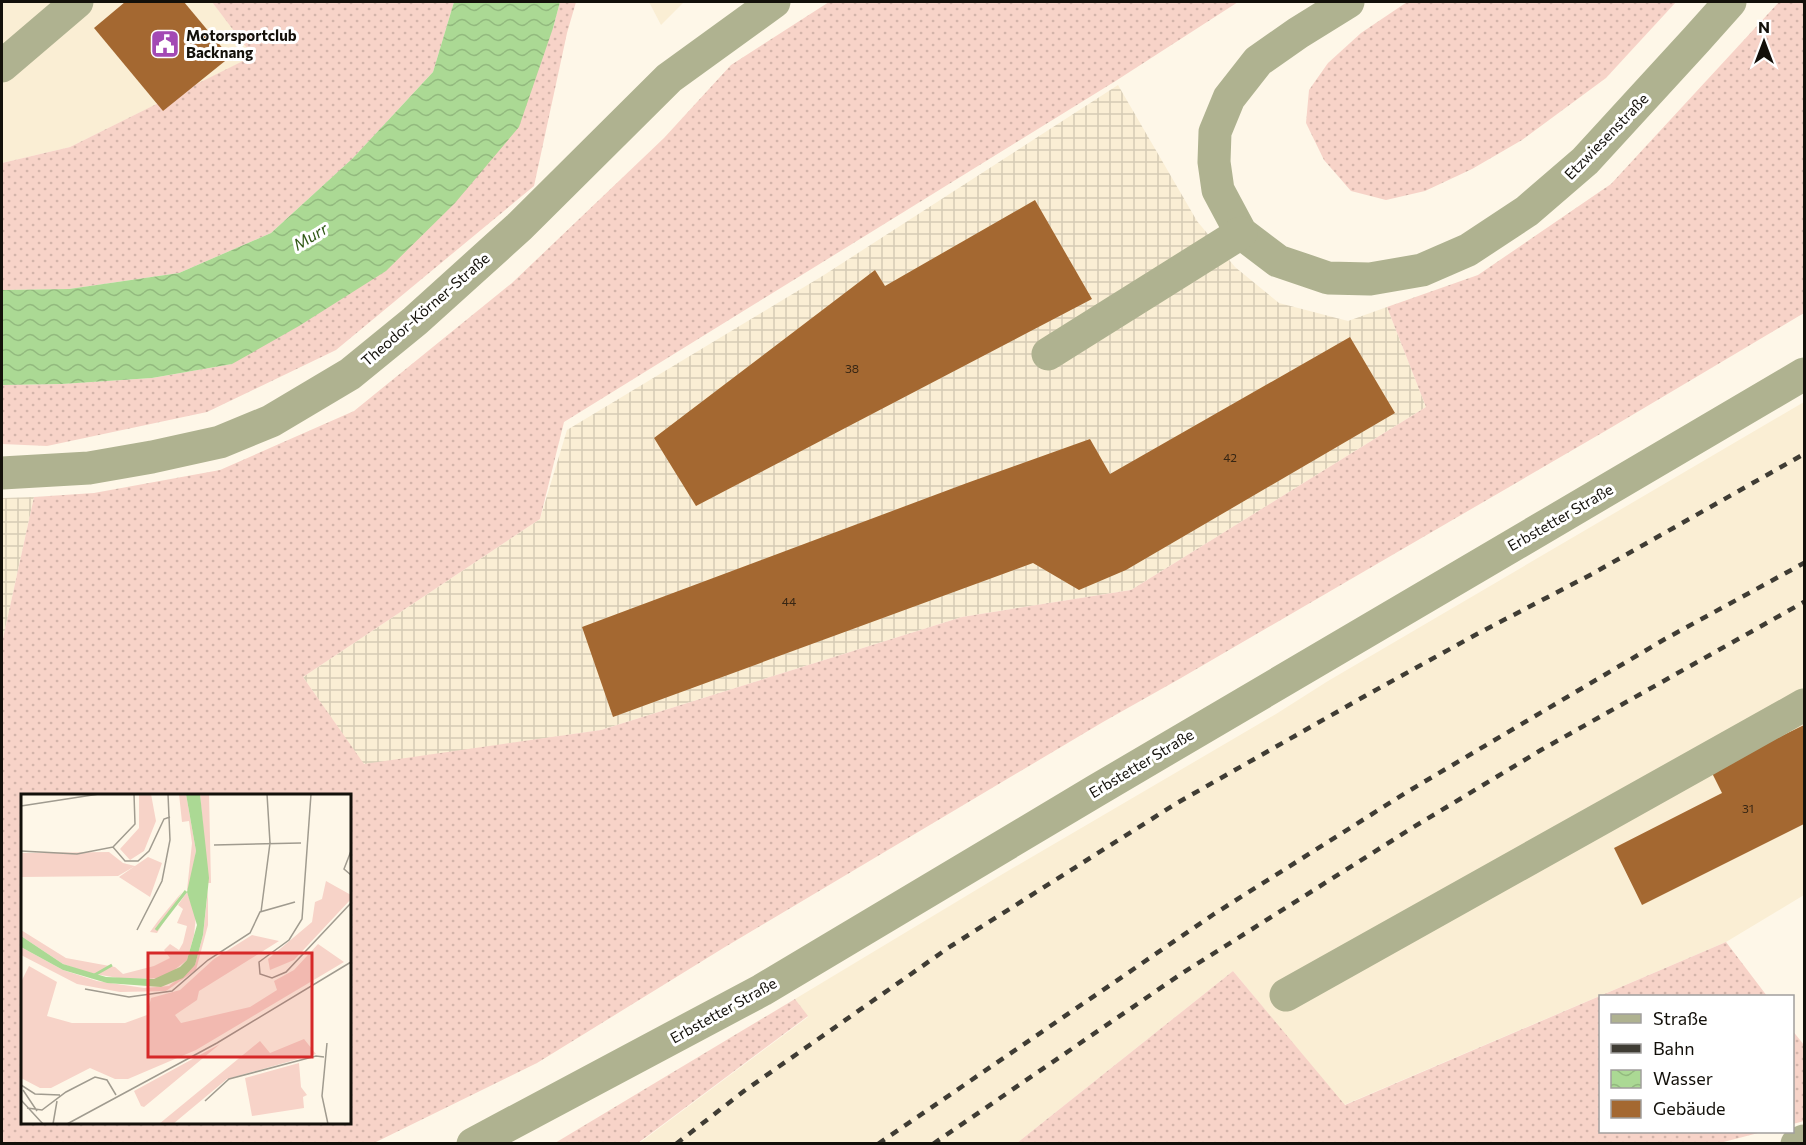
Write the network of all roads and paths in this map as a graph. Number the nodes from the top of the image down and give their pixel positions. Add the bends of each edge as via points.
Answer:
1 (77, 2) edge
2 (774, 2) edge
3 (1348, 2) edge
4 (1730, 2) edge
5 (2, 66) edge
6 (1241, 233) junction
7 (1048, 354) dead end
8 (1804, 374) edge
9 (2, 473) edge
10 (1804, 705) edge
11 (1286, 996) dead end
12 (1804, 1141) edge
13 (473, 1143) edge
14 (1797, 1143) edge

1 - 5 street
2 - 9 street, Theodor-Körner-Straße via 669,78 519,227 350,374 271,421 220,442 89,468
3 - 6 street, Etzwiesenstraße via 1258,61 1229,98 1215,132 1214,162 1218,190
4 - 6 street, Etzwiesenstraße via 1585,161 1527,211 1468,250 1422,270 1370,279 1328,278 1278,261
6 - 7 street
8 - 13 street, Erbstetter Straße via 762,990
10 - 11 street
12 - 14 street

